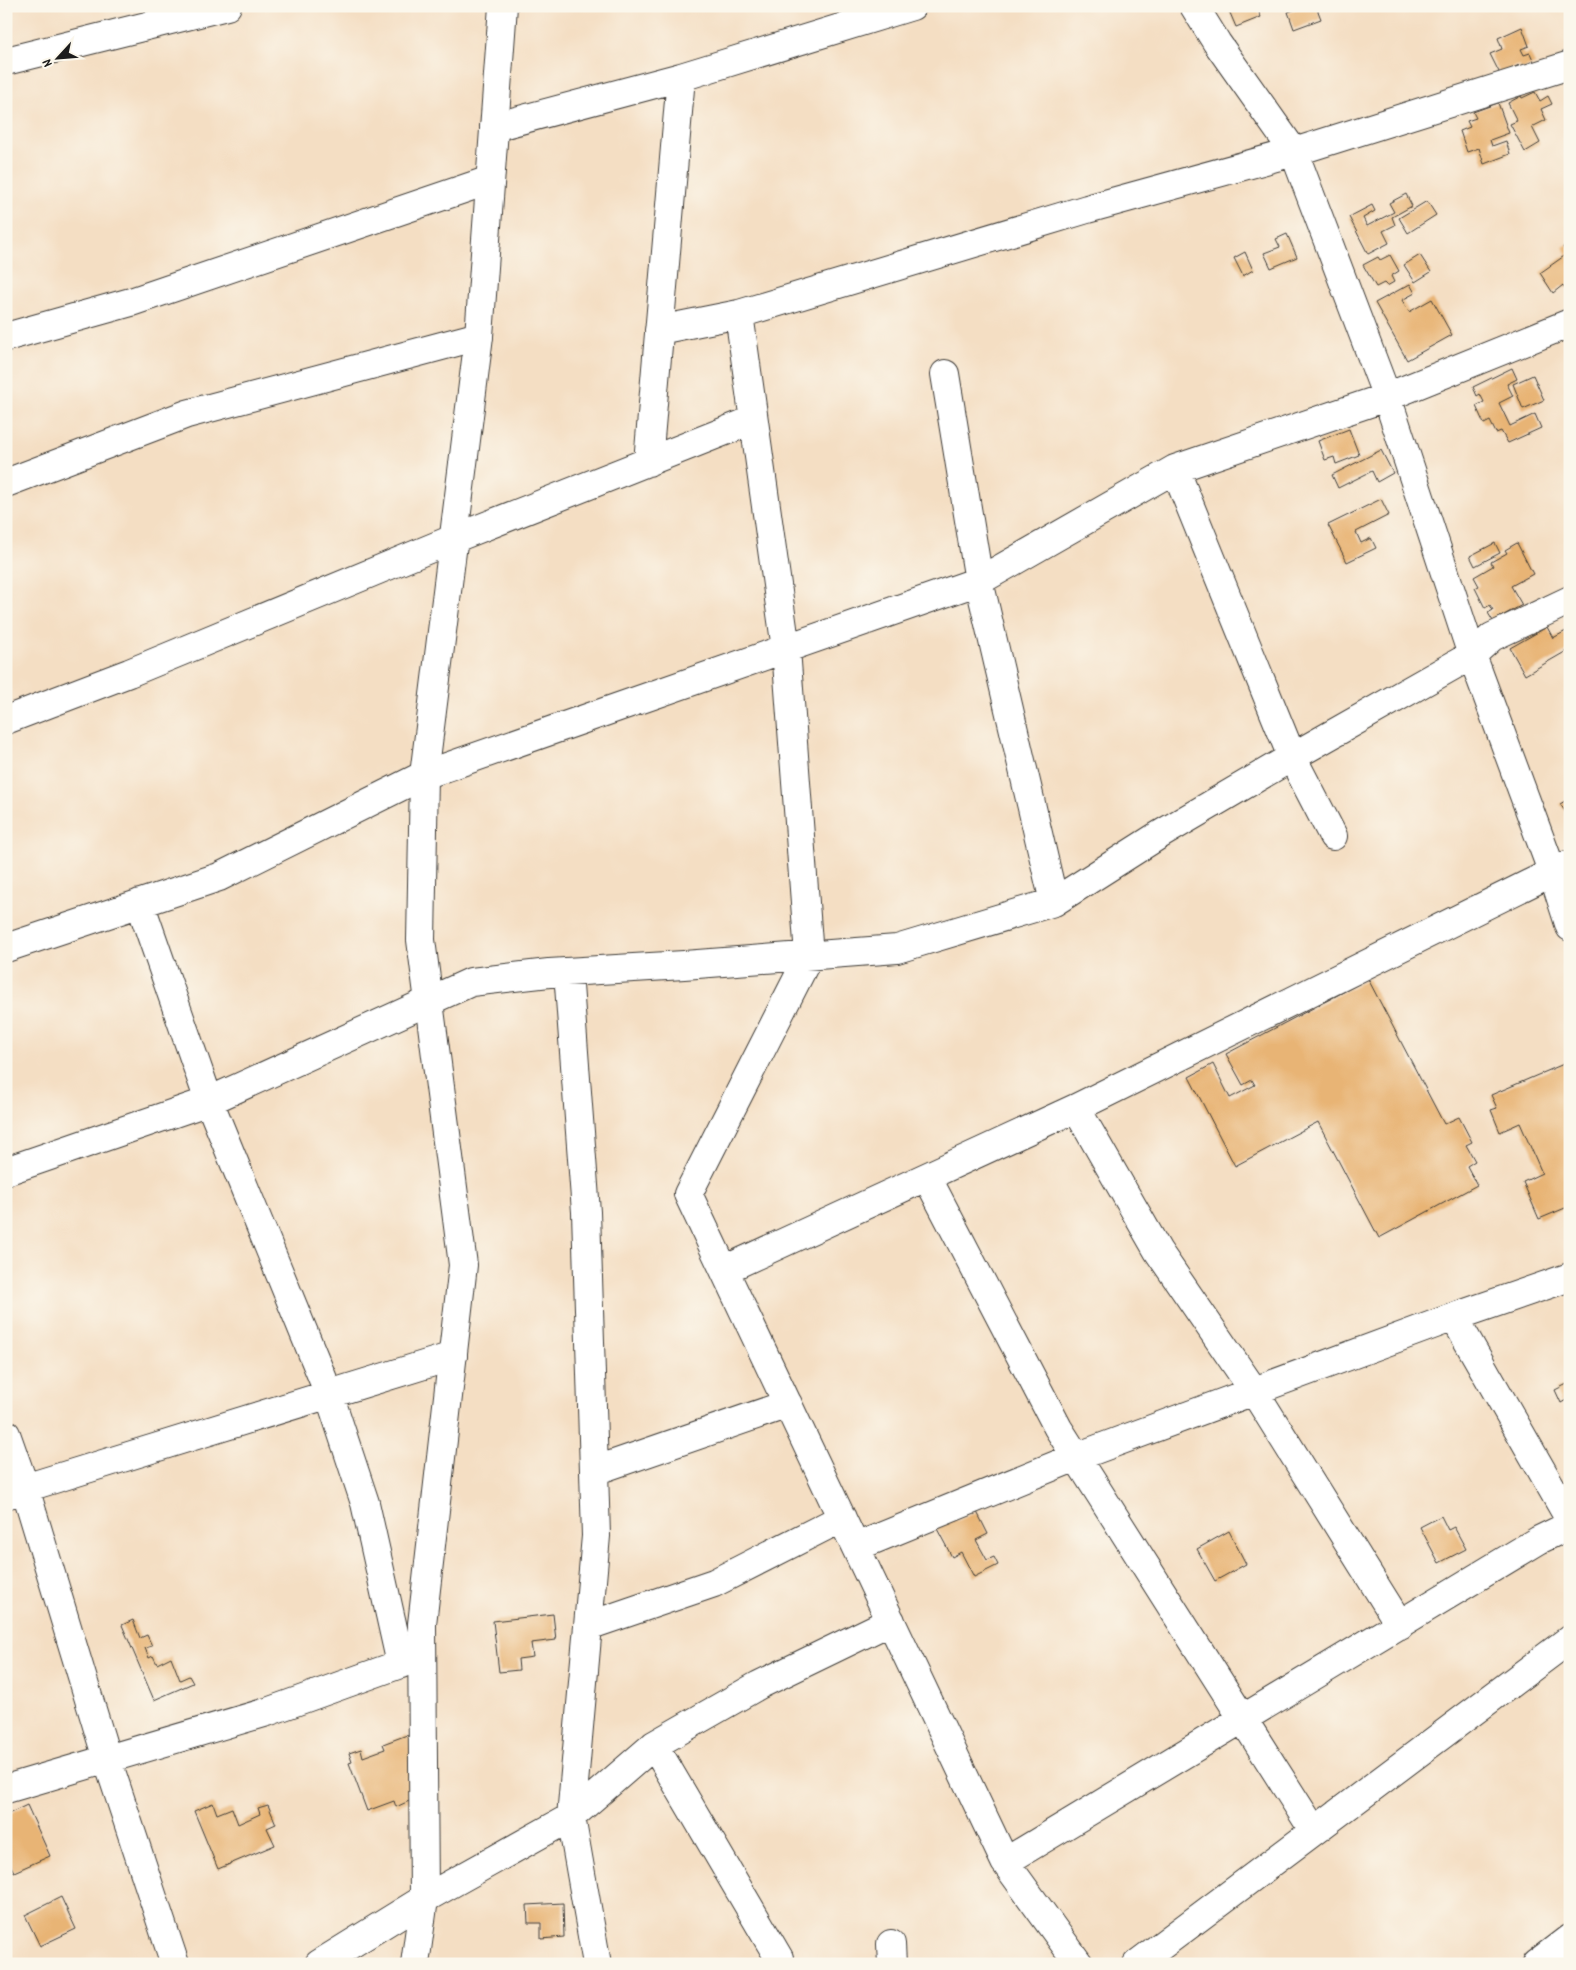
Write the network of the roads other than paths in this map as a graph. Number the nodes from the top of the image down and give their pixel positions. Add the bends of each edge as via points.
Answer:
1 (228, 6) edge
2 (502, 6) edge
3 (912, 6) edge
4 (1194, 6) edge
5 (6, 61) edge
6 (1570, 65) edge
7 (680, 77) junction
8 (494, 127) junction
9 (1294, 152) junction
10 (490, 180) junction
11 (739, 314) junction
12 (1570, 323) edge
13 (659, 330) junction
14 (479, 336) junction
15 (6, 337) edge
16 (945, 374) dead end
17 (1387, 397) junction
18 (753, 420) junction
19 (648, 462) junction
20 (1175, 469) junction
21 (8, 477) edge
22 (453, 539) junction
23 (979, 581) junction
24 (1570, 600) edge
25 (786, 649) junction
26 (1472, 655) junction
27 (6, 720) edge
28 (1292, 757) junction
29 (424, 775) junction
30 (1333, 836) dead end
31 (1561, 867) edge
32 (1054, 902) junction
33 (140, 903) junction
34 (1570, 927) edge
35 (6, 948) edge
36 (809, 956) junction
37 (568, 972) junction
38 (429, 1000) junction
39 (209, 1101) junction
40 (1076, 1108) junction
41 (6, 1171) edge
42 (927, 1177) junction
43 (724, 1270) junction
44 (1570, 1277) edge
45 (1454, 1316) junction
46 (452, 1356) junction
47 (1254, 1391) junction
48 (329, 1394) junction
49 (788, 1404) junction
50 (6, 1434) edge
51 (1076, 1457) junction
52 (594, 1472) junction
53 (16, 1491) edge
54 (842, 1518) junction
55 (1570, 1520) edge
56 (1570, 1524) edge
57 (856, 1547) junction
58 (891, 1621) junction
59 (1400, 1625) junction
60 (588, 1626) junction
61 (1570, 1639) edge
62 (411, 1660) junction
63 (1243, 1719) junction
64 (654, 1745) junction
65 (107, 1759) junction
66 (6, 1789) edge
67 (571, 1817) junction
68 (1314, 1831) junction
69 (1005, 1862) junction
70 (424, 1900) junction
71 (1570, 1938) edge
72 (176, 1964) edge
73 (318, 1964) edge
74 (414, 1964) edge
75 (598, 1964) edge
76 (780, 1964) edge
77 (1079, 1964) edge
78 (1137, 1964) edge
79 (1536, 1964) edge

1 - 5 street
2 - 8 street
3 - 7 street
4 - 9 street
6 - 9 street
7 - 8 street
7 - 13 street
8 - 10 street
9 - 11 street via 1087,209
9 - 17 street
10 - 14 street
10 - 15 street via 131,302
11 - 13 street
11 - 18 street
12 - 17 street
13 - 19 street
14 - 21 street via 187,414
14 - 22 street
16 - 23 street
17 - 20 street
17 - 26 street
18 - 19 street
18 - 25 street
19 - 22 street
20 - 23 street
20 - 28 street
22 - 27 street via 129,673
22 - 29 street
23 - 25 street
23 - 32 street
24 - 26 street via 1492,637
25 - 29 street
25 - 36 street
26 - 28 street
26 - 31 street
28 - 30 street
28 - 32 street
29 - 33 street via 220,877
29 - 38 street via 421,940
31 - 34 street
31 - 40 street
32 - 36 street via 897,949
33 - 35 street
33 - 39 street
36 - 37 street
36 - 43 street via 688,1194
37 - 38 street via 471,982
37 - 52 street via 586,1212
38 - 39 street
38 - 46 street via 462,1265
39 - 41 street
39 - 48 street
40 - 42 street
40 - 47 street via 1158,1251
42 - 43 street
42 - 51 street
43 - 49 street
44 - 45 street
45 - 47 street
45 - 55 street
46 - 48 street
46 - 62 street via 422,1624
47 - 51 street
47 - 59 street
48 - 53 street
48 - 62 street via 366,1503
49 - 52 street
49 - 54 street
50 - 53 street
51 - 57 street
51 - 63 street
52 - 60 street via 596,1536
53 - 65 street
54 - 57 street
54 - 60 street via 714,1583
56 - 59 street
57 - 58 street
58 - 64 street via 759,1685
58 - 69 street
59 - 63 street
60 - 67 street
61 - 68 street
62 - 65 street via 266,1712
62 - 70 street
63 - 68 street
63 - 69 street
64 - 67 street
64 - 76 street
65 - 66 street
65 - 72 street
67 - 70 street
67 - 75 street
68 - 78 street
69 - 77 street
70 - 73 street
70 - 74 street
71 - 79 street

